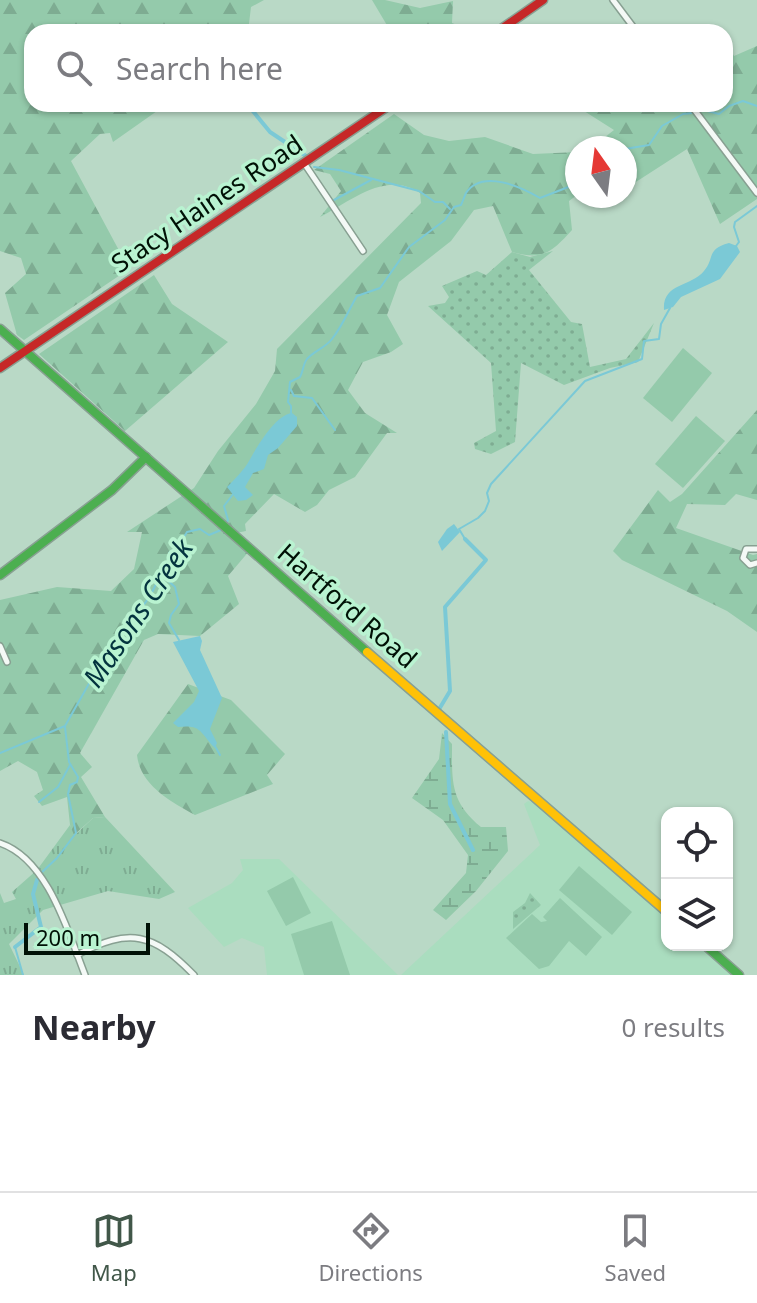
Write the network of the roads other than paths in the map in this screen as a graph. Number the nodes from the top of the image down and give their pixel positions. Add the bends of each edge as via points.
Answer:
1 (543, 0) edge
2 (613, 0) edge
3 (508, 24) edge
4 (631, 24) edge
5 (379, 112) edge
6 (696, 112) edge
7 (304, 163) junction
8 (757, 193) edge
9 (363, 251) dead end
10 (0, 329) edge
11 (25, 351) junction
12 (0, 368) edge
13 (146, 457) junction
14 (757, 549) edge
15 (757, 563) edge
16 (0, 575) edge
17 (0, 646) edge
18 (7, 662) dead end
19 (0, 843) edge
20 (661, 907) edge
21 (712, 951) edge
22 (77, 955) junction
23 (85, 975) edge
24 (194, 975) edge
25 (739, 975) edge

1 - 3 street
2 - 4 street
5 - 7 street, Stacy Haines Road
6 - 8 street
7 - 9 street
7 - 11 street, Stacy Haines Road
10 - 11 street, Hartford Road
11 - 12 street, Stacy Haines Road
11 - 13 street, Hartford Road
13 - 16 street via 112,490
13 - 20 street, Hartford Road
14 - 15 street via 746,549 743,558 750,565
17 - 18 street
19 - 22 street via 22,854 41,878
21 - 25 street
22 - 23 street
22 - 24 street via 112,940 140,939 165,948

